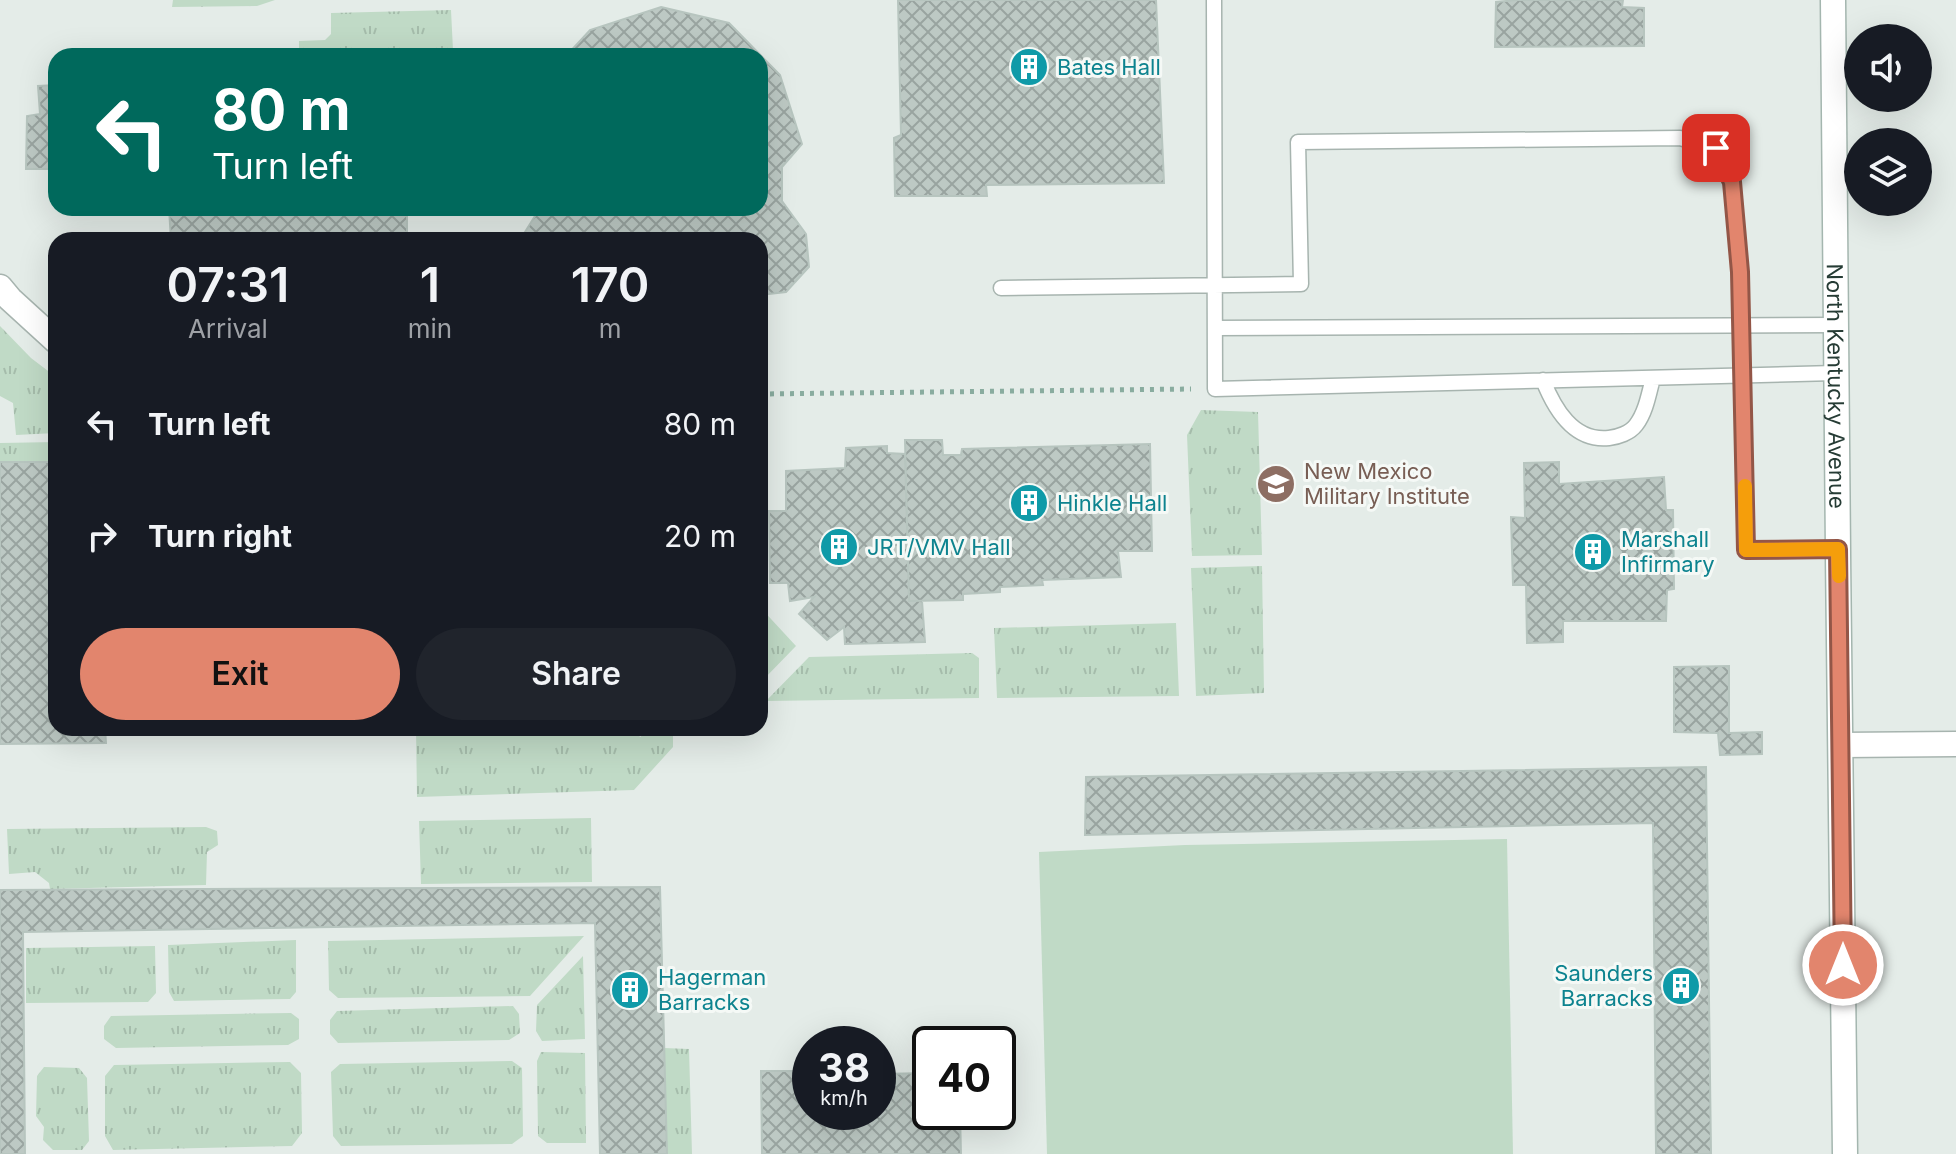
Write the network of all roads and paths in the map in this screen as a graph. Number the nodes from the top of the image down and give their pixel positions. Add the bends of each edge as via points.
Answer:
1 (1214, 0) edge
2 (1833, 0) edge
3 (1215, 285) junction
4 (0, 287) edge
5 (1001, 288) dead end
6 (1741, 325) junction
7 (1834, 325) junction
8 (1215, 328) junction
9 (48, 333) edge
10 (1835, 373) junction
11 (1742, 375) junction
12 (1653, 378) junction
13 (1543, 380) junction
14 (1215, 389) junction
15 (768, 394) edge
16 (1838, 549) junction
17 (1956, 744) edge
18 (1842, 745) junction
19 (1845, 1154) edge

1 - 3 lane
2 - 7 street, North Kentucky Avenue
3 - 5 lane
3 - 6 lane via 1301,284 1298,142 1680,138 1716,148 1732,182
3 - 8 lane
4 - 9 street
6 - 7 lane
6 - 8 lane
6 - 11 lane
7 - 10 street, North Kentucky Avenue
8 - 14 lane
10 - 11 lane
10 - 16 street, North Kentucky Avenue
11 - 12 lane
11 - 16 lane via 1746,550
12 - 13 lane
12 - 13 lane via 1635,427 1603,439 1567,423
13 - 14 lane
14 - 15 path
16 - 18 street, North Kentucky Avenue
17 - 18 street
18 - 19 street, North Kentucky Avenue

